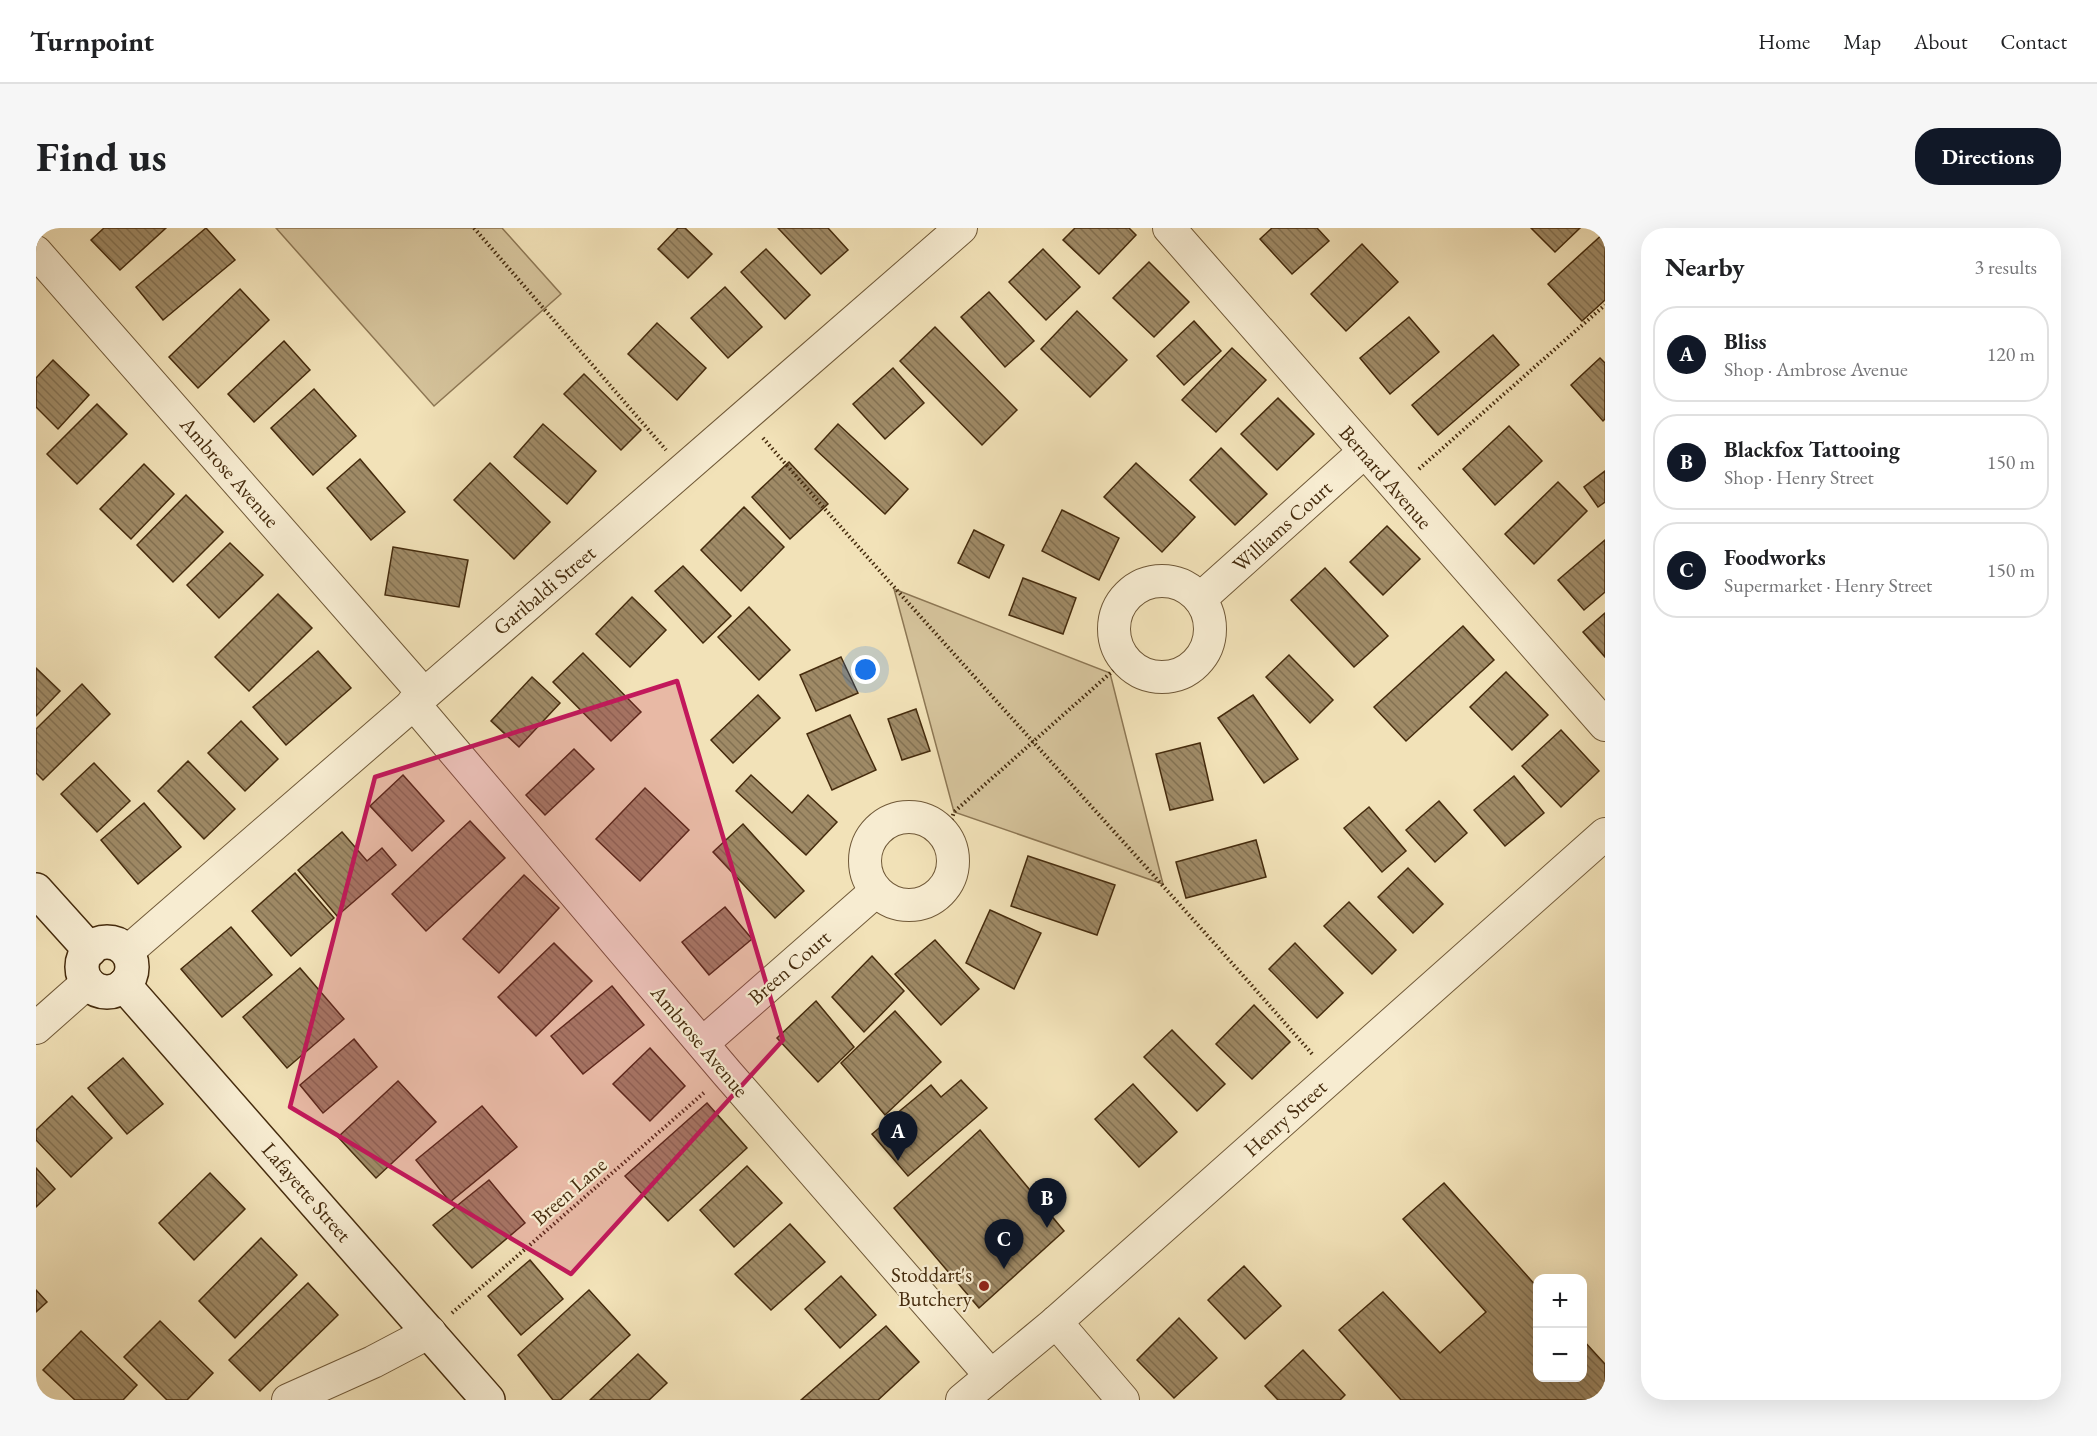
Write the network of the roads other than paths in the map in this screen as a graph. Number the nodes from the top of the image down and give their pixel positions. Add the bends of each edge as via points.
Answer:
1 (961, 228) edge
2 (1169, 228) edge
3 (36, 252) edge
4 (1364, 452) junction
5 (1200, 599) junction
6 (418, 698) junction
7 (1605, 725) edge
8 (1605, 834) edge
9 (36, 890) edge
10 (876, 891) junction
11 (90, 950) junction
12 (128, 952) junction
13 (88, 982) junction
14 (124, 985) junction
15 (36, 1028) edge
16 (702, 1043) junction
17 (1056, 1322) junction
18 (430, 1332) junction
19 (991, 1376) junction
20 (288, 1400) edge
21 (488, 1400) edge
22 (962, 1400) edge
23 (1123, 1400) edge

1 - 6 street, Garibaldi Street
2 - 4 street, Bernard Avenue
3 - 6 street, Ambrose Avenue
4 - 5 street, Williams Court
4 - 7 street, Bernard Avenue
5 - 5 street via 1173,582 1140,586 1117,612 1114,629 1125,660 1140,672 1156,677 1188,670 1204,653 1210,631 1208,614
6 - 12 street, Garibaldi Street
6 - 16 street, Ambrose Avenue
8 - 17 street, Henry Street
9 - 11 street
10 - 10 street via 899,905 914,906 942,892 952,876 954,860 946,837 934,824 905,817 890,821 873,834 864,863 867,878
10 - 16 street, Breen Court
11 - 12 street via 111,942
11 - 13 street via 82,965
12 - 14 street via 132,967
13 - 14 street via 103,992
13 - 15 street
14 - 18 street, Lafayette Street
16 - 19 street, Ambrose Avenue
17 - 19 street, Henry Street
17 - 23 street
18 - 20 street
18 - 21 street, Lafayette Street
19 - 22 street, Henry Street

